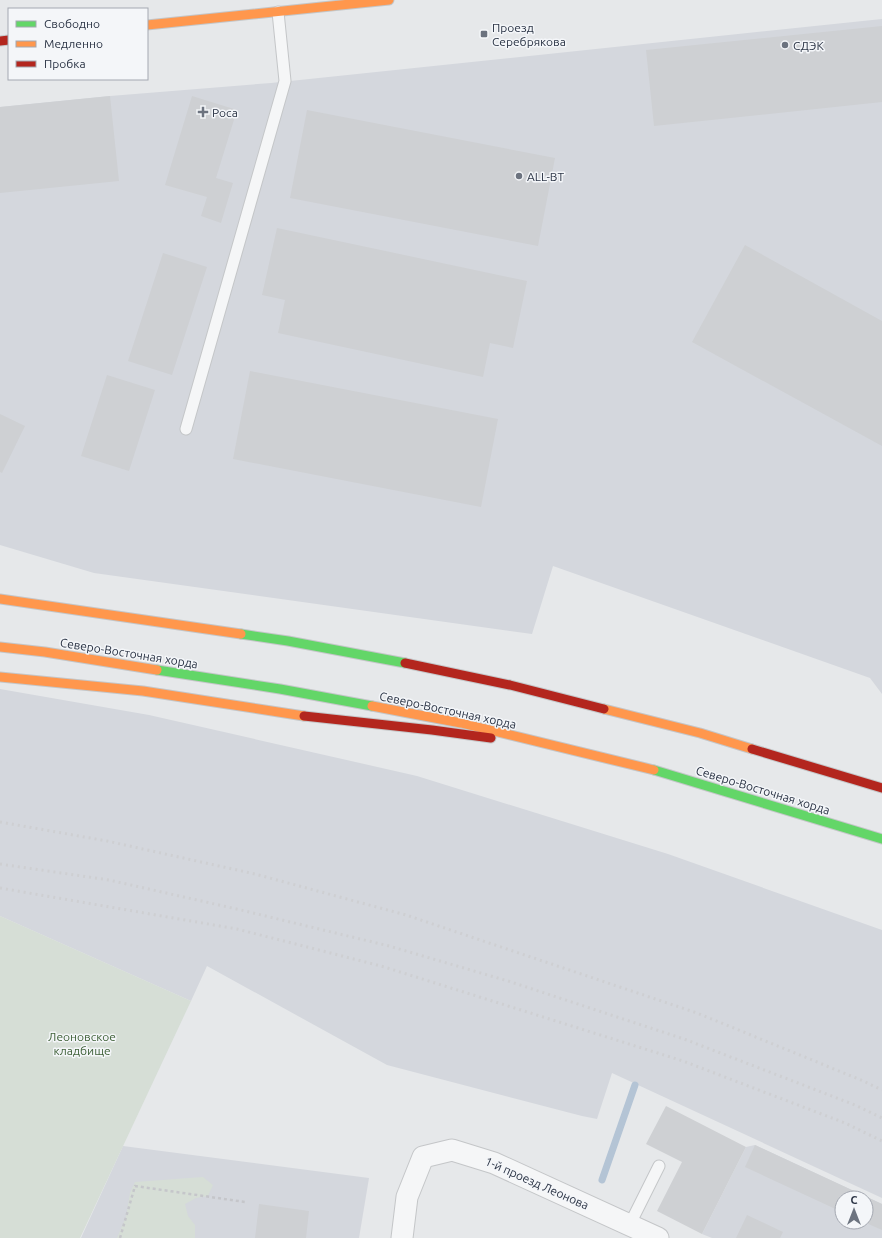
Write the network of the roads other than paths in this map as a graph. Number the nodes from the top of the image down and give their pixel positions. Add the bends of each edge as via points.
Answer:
1 (389, 0) edge
2 (278, 12) junction
3 (148, 25) edge
4 (186, 429) dead end
5 (0, 599) edge
6 (0, 647) edge
7 (0, 677) edge
8 (577, 750) junction
9 (882, 788) edge
10 (882, 839) edge
11 (659, 1166) dead end
12 (630, 1224) junction
13 (402, 1238) edge
14 (658, 1238) edge

1 - 2 main road
2 - 3 main road
2 - 4 lane via 285,81
5 - 9 main road via 288,641 510,685 700,733
6 - 8 main road, Северо-Восточная хорда via 280,689 460,723
7 - 8 main road via 143,691 308,717 432,730
8 - 10 main road, Северо-Восточная хорда via 657,771
11 - 12 lane
12 - 13 street, 1-й проезд Леонова via 494,1162 452,1150 423,1158 407,1197
12 - 14 street, 1-й проезд Леонова

